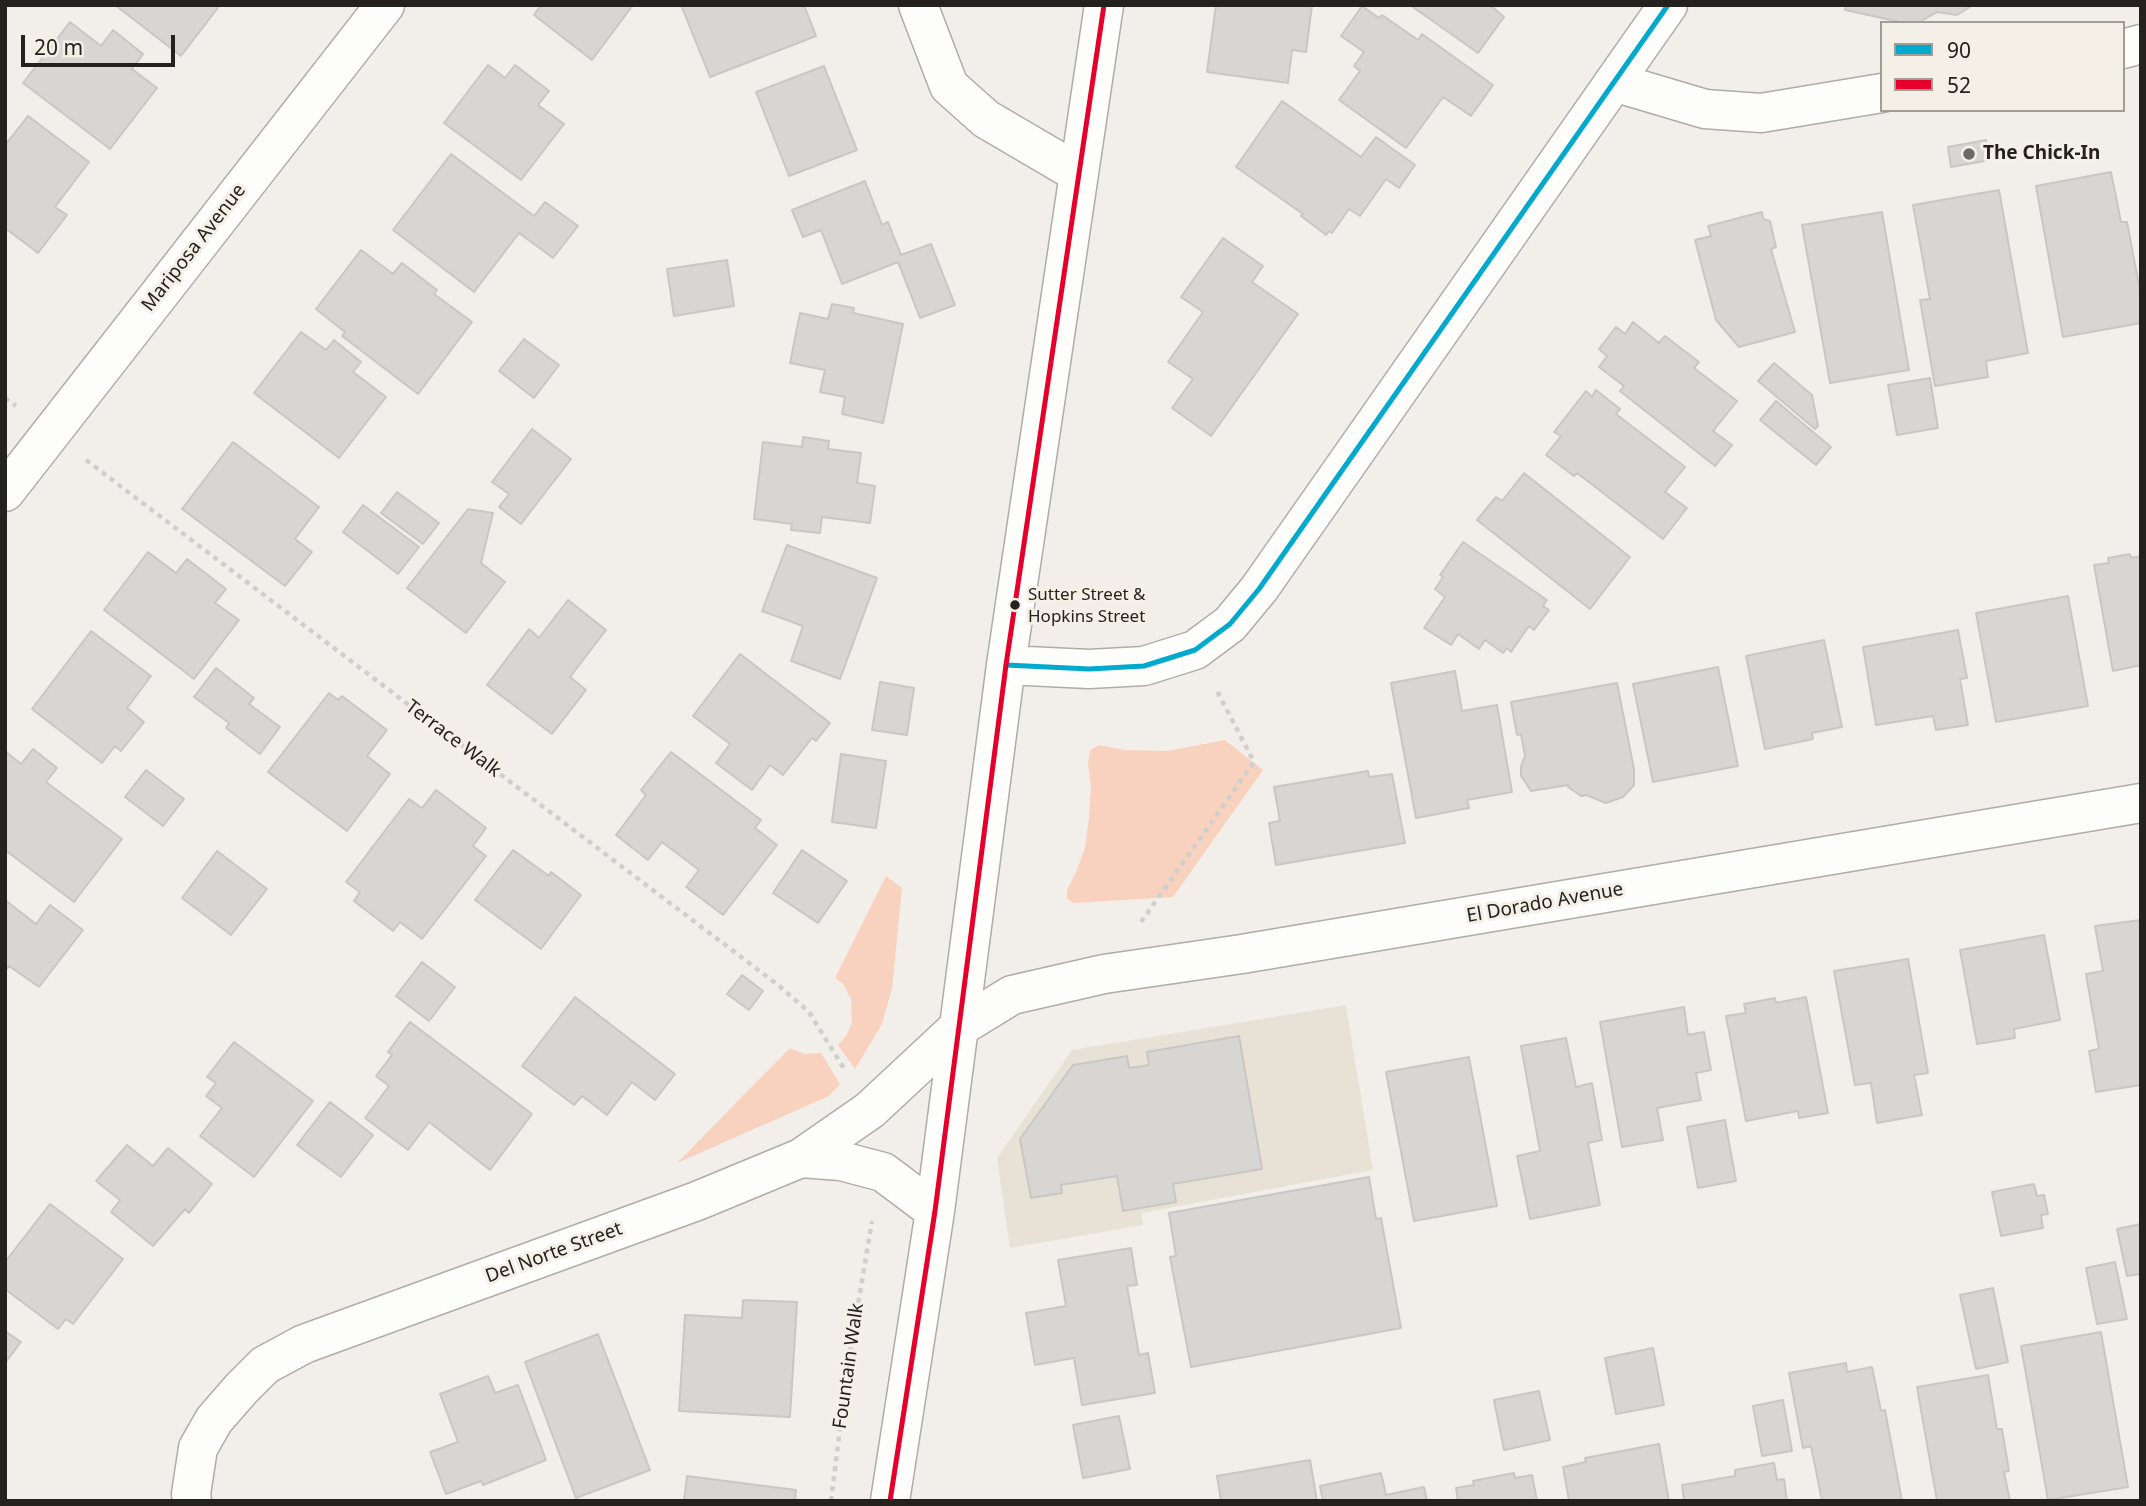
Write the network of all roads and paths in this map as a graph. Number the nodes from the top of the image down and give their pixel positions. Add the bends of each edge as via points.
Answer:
1 (385, 5) edge
2 (918, 5) edge
3 (1104, 5) edge
4 (1668, 5) edge
5 (1614, 82) junction
6 (1880, 93) edge
7 (1078, 173) junction
8 (5, 398) edge
9 (50, 432) junction
10 (5, 492) edge
11 (1195, 650) junction
12 (1006, 665) junction
13 (2141, 803) edge
14 (1104, 974) junction
15 (958, 1027) junction
16 (870, 1110) junction
17 (802, 1158) junction
18 (935, 1211) junction
19 (869, 1232) dead end
20 (192, 1501) edge
21 (831, 1501) edge
22 (890, 1501) edge

1 - 9 street, Mariposa Avenue
2 - 7 street via 949,86 986,119
3 - 7 street
4 - 5 street
5 - 6 street via 1705,109 1761,113
5 - 11 street via 1259,589 1230,624
7 - 12 street
8 - 9 path, Terrace Walk
9 - 10 street, Mariposa Avenue
9 - 16 path, Terrace Walk via 778,985 808,1012
11 - 12 street via 1144,666
11 - 14 path via 1254,761
12 - 15 street
13 - 14 street, El Dorado Avenue
14 - 15 street, El Dorado Avenue via 1012,995
15 - 16 street, Del Norte Street
15 - 18 street
16 - 17 street, Del Norte Street
17 - 18 street via 841,1161 883,1172
17 - 20 street, Del Norte Street via 697,1201 304,1344 265,1366 214,1420 198,1448
18 - 22 street
19 - 21 path, Fountain Walk

